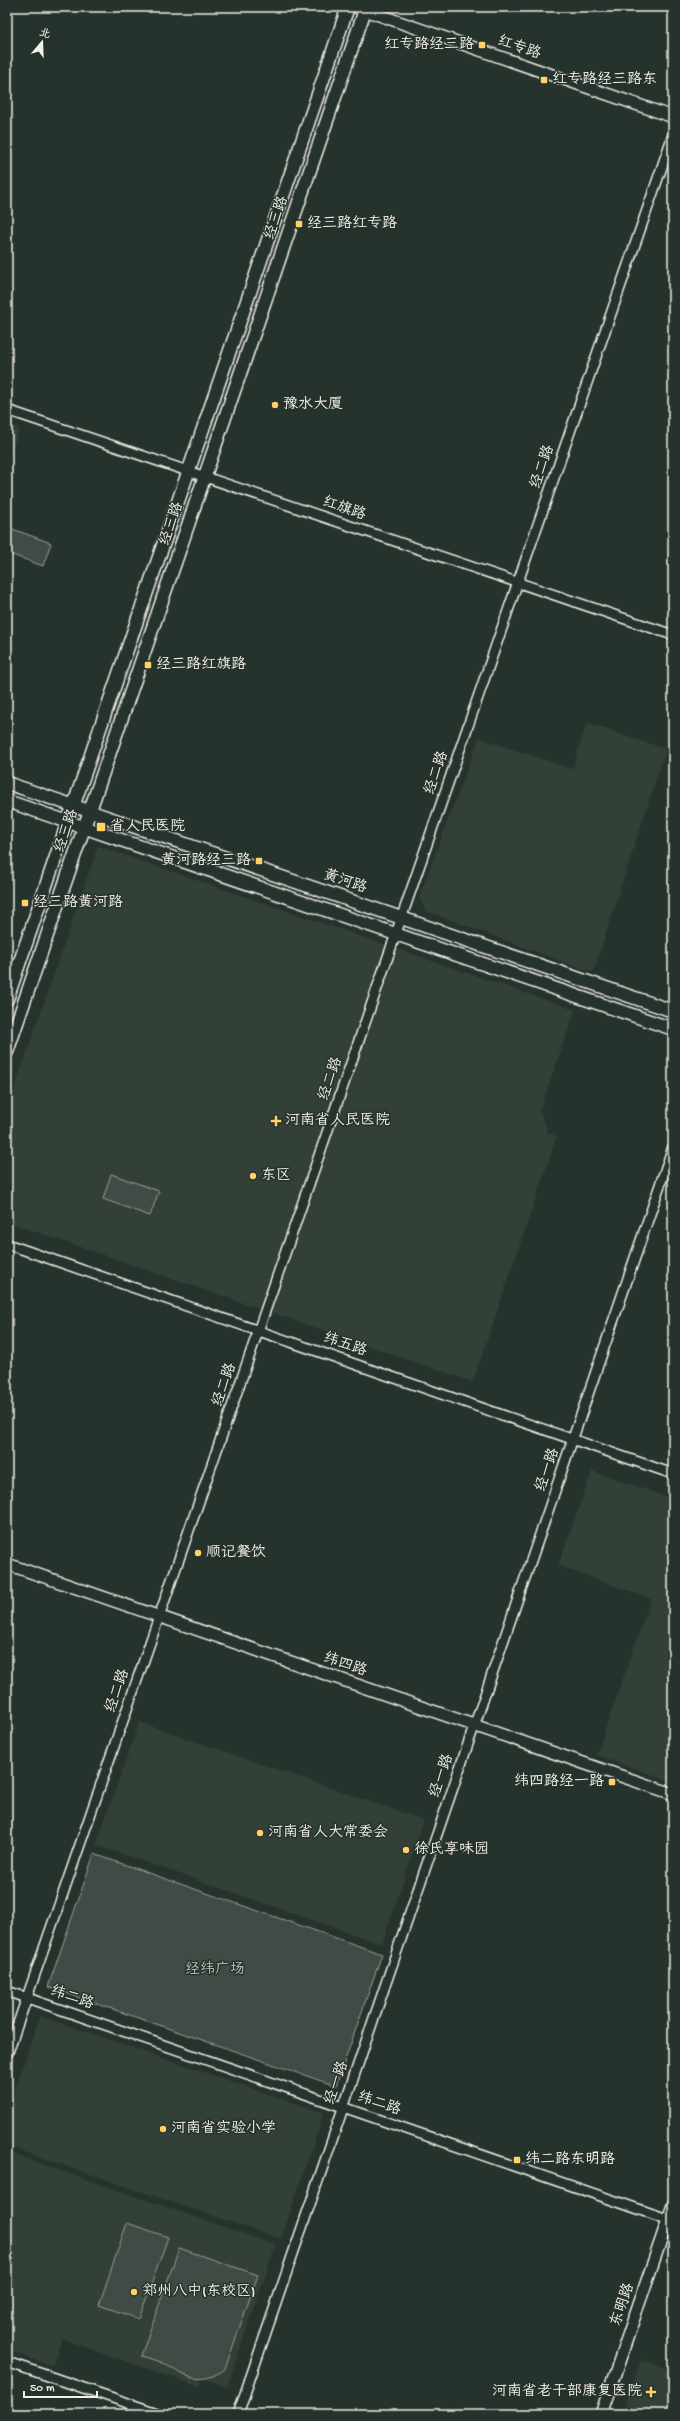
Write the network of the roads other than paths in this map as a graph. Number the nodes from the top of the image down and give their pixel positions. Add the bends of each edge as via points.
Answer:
1 (348, 7) edge
2 (362, 8) edge
3 (673, 117) edge
4 (673, 135) edge
5 (7, 410) edge
6 (189, 472) junction
7 (205, 477) junction
8 (517, 582) junction
9 (673, 635) edge
10 (7, 783) edge
11 (7, 801) edge
12 (74, 806) junction
13 (90, 812) junction
14 (68, 822) junction
15 (85, 827) junction
16 (401, 918) junction
17 (396, 934) junction
18 (7, 999) edge
19 (673, 1011) edge
20 (673, 1029) edge
21 (7, 1052) edge
22 (673, 1147) edge
23 (7, 1244) edge
24 (259, 1330) junction
25 (573, 1439) junction
26 (673, 1474) edge
27 (7, 1564) edge
28 (159, 1617) junction
29 (474, 1726) junction
30 (673, 1794) edge
31 (7, 1991) edge
32 (27, 1998) junction
33 (7, 2055) edge
34 (344, 2106) junction
35 (673, 2205) edge
36 (671, 2220) edge
37 (7, 2362) edge
38 (160, 2414) edge
39 (238, 2414) edge
40 (601, 2414) edge

1 - 6 main road, 经三路
2 - 3 street, 红专路
2 - 7 main road, 经三路
4 - 8 street, 经二路
5 - 6 street, 红旗路
6 - 7 street, 红旗路
6 - 12 main road, 经三路
7 - 8 street, 红旗路
7 - 13 main road, 经三路
8 - 9 street, 红旗路
8 - 16 street, 经二路
10 - 12 main road, 黄河路
11 - 14 main road
12 - 13 main road, 黄河路
12 - 14 main road, 经三路
13 - 15 main road, 经三路
13 - 16 main road, 黄河路
14 - 15 main road
14 - 18 main road, 经三路
15 - 17 main road
15 - 21 main road, 经三路
16 - 17 street, 经二路
16 - 19 main road, 黄河路
17 - 20 main road
17 - 24 street, 经二路
22 - 25 street, 经一路
23 - 24 street, 纬五路
24 - 25 street, 纬五路
24 - 28 street, 经二路
25 - 26 street, 纬五路
25 - 29 street, 经一路
27 - 28 street, 纬四路
28 - 29 street, 纬四路
28 - 32 street, 经二路
29 - 30 street, 纬四路
29 - 34 street, 经一路
31 - 32 street, 纬二路
32 - 33 street, 经二路
32 - 34 street, 纬二路
34 - 36 street, 纬二路
34 - 39 street, 经一路
35 - 36 street, 东明路
36 - 40 street, 东明路
37 - 38 street

